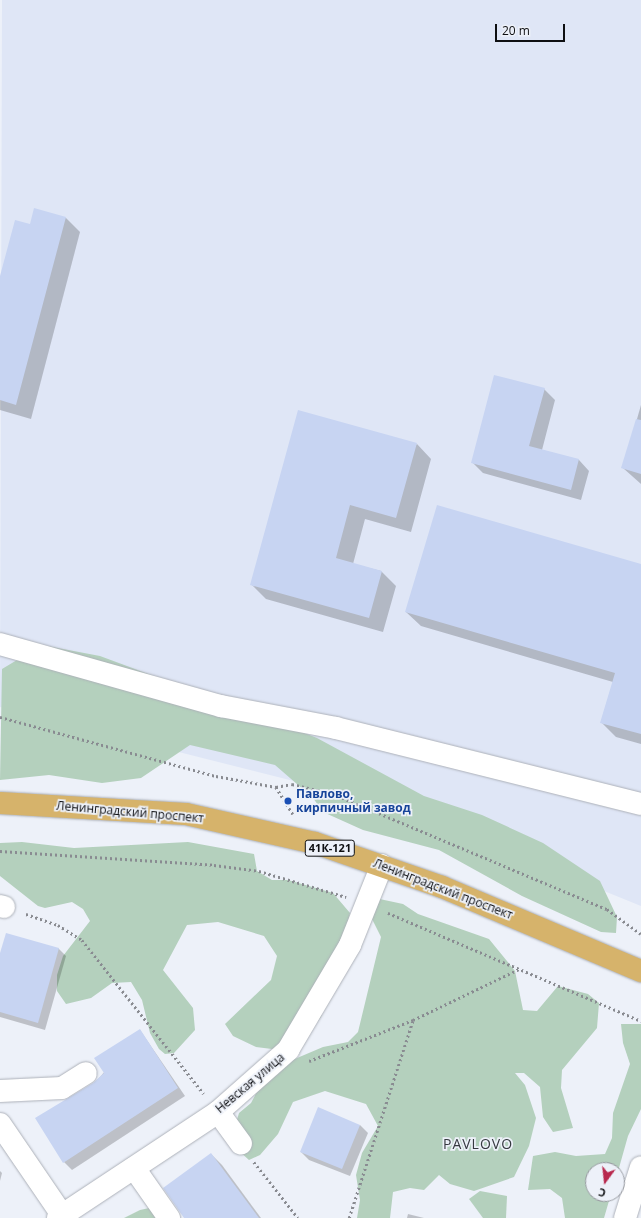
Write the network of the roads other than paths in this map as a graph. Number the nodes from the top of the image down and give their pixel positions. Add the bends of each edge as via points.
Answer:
1 (0, 644) edge
2 (0, 803) edge
3 (641, 804) edge
4 (382, 864) junction
5 (641, 971) edge
6 (86, 1073) dead end
7 (0, 1091) edge
8 (218, 1112) junction
9 (0, 1124) edge
10 (241, 1144) road end
11 (641, 1167) edge
12 (134, 1168) junction
13 (60, 1217) edge
14 (169, 1218) edge
15 (625, 1218) edge

1 - 3 street via 221,706 336,728
2 - 4 main road, Ленинградский проспект / 41К-121 via 186,814 301,839
4 - 5 main road, Ленинградский проспект / 41К-121
4 - 8 street, Невская улица via 368,905 330,983 288,1050 272,1067
6 - 7 street via 62,1088
8 - 10 street
8 - 12 street, Невская улица
9 - 13 street
11 - 15 street
12 - 13 street, Невская улица
12 - 14 street

